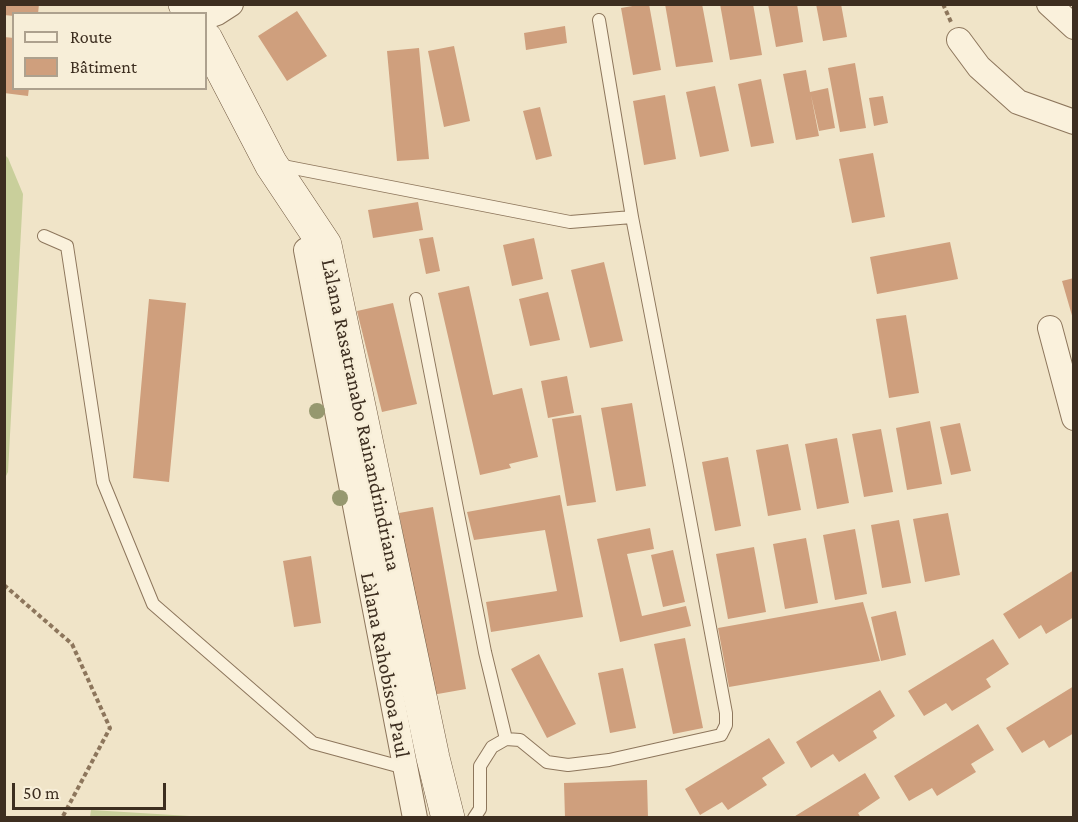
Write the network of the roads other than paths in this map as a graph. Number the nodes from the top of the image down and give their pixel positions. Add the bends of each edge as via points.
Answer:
1 (231, 4) edge
2 (1049, 4) edge
3 (207, 17) edge
4 (599, 20) dead end
5 (1074, 27) edge
6 (959, 40) dead end
7 (207, 41) edge
8 (1074, 122) edge
9 (271, 164) junction
10 (632, 217) junction
11 (44, 236) dead end
12 (325, 245) junction
13 (416, 299) dead end
14 (1050, 328) dead end
15 (1074, 418) edge
16 (506, 739) junction
17 (405, 768) junction
18 (415, 818) edge
19 (448, 818) edge
20 (474, 818) edge

1 - 3 street
2 - 5 street
4 - 10 lane
6 - 8 street via 979,67 1018,102
7 - 9 street, Làlana Rasatranabo Rainandrindriana
9 - 10 lane via 570,222
9 - 12 street, Làlana Rasatranabo Rainandrindriana
10 - 16 lane via 726,725 720,735 609,760 568,765 547,762 520,740
11 - 17 lane via 67,246 103,482 153,604 313,743
12 - 17 street, Làlana Rahobisoa Paul via 306,250
12 - 19 street, Làlana Rasatranabo Rainandrindriana
13 - 16 lane
14 - 15 street
16 - 20 lane via 492,747 480,766 480,809
17 - 18 street, Làlana Rahobisoa Paul

